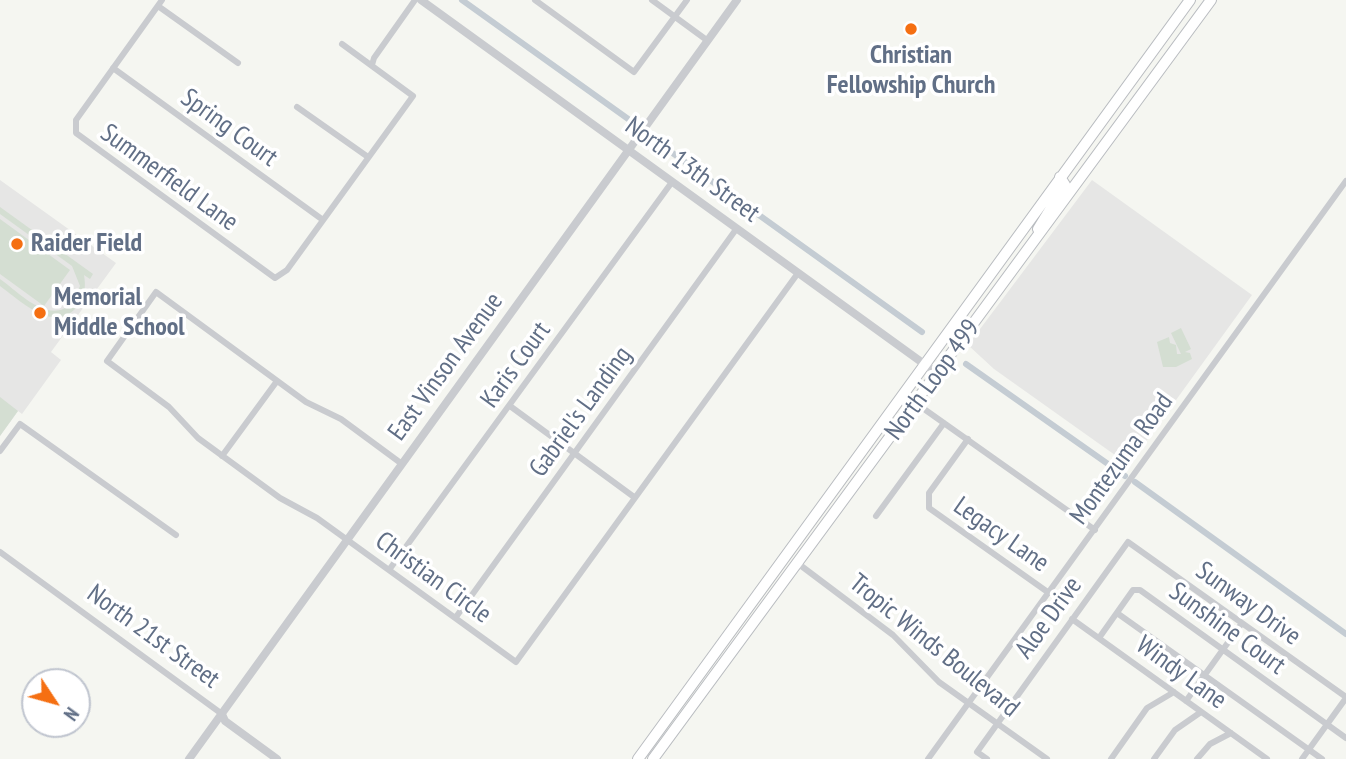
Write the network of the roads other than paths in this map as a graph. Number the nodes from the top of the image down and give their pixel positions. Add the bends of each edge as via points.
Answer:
1 (415, 0) edge
2 (421, 0) edge
3 (535, 0) edge
4 (652, 0) edge
5 (687, 0) edge
6 (737, 0) edge
7 (1190, 0) edge
8 (1211, 0) edge
9 (160, 3) edge
10 (675, 17) junction
11 (708, 41) junction
12 (342, 44) dead end
13 (238, 63) dead end
14 (372, 65) junction
15 (113, 68) junction
16 (297, 107) dead end
17 (629, 150) junction
18 (368, 157) junction
19 (1060, 177) junction
20 (1346, 181) edge
21 (672, 182) junction
22 (323, 220) junction
23 (737, 228) junction
24 (1035, 242) junction
25 (798, 273) junction
26 (923, 364) junction
27 (938, 374) junction
28 (277, 381) junction
29 (917, 404) junction
30 (510, 406) junction
31 (944, 423) junction
32 (968, 439) junction
33 (0, 452) edge
34 (575, 453) junction
35 (222, 456) junction
36 (402, 464) junction
37 (839, 480) junction
38 (634, 497) junction
39 (876, 516) dead end
40 (1095, 530) junction
41 (176, 535) dead end
42 (347, 540) junction
43 (1128, 541) joint
44 (0, 552) edge
45 (796, 562) junction
46 (389, 570) junction
47 (1049, 593) junction
48 (1117, 613) junction
49 (456, 617) junction
50 (1072, 619) junction
51 (1242, 623) junction
52 (1099, 638) junction
53 (1223, 650) junction
54 (1205, 675) junction
55 (1174, 692) junction
56 (1346, 698) edge
57 (1186, 701) junction
58 (968, 704) junction
59 (1201, 712) junction
60 (222, 714) junction
61 (997, 724) junction
62 (1327, 724) junction
63 (1231, 733) junction
64 (1346, 737) edge
65 (1309, 750) junction
66 (1259, 753) junction
67 (189, 759) edge
68 (278, 759) edge
69 (638, 759) edge
70 (653, 759) edge
71 (928, 759) edge
72 (987, 759) edge
73 (1047, 759) edge
74 (1111, 759) edge
75 (1154, 759) edge
76 (1197, 759) edge
77 (1252, 759) edge
78 (1267, 759) edge
79 (1302, 759) edge
80 (1322, 759) edge

1 - 14 street
2 - 17 street, North 13th Street
3 - 10 street via 635,72
4 - 10 street
5 - 10 street
6 - 11 street, East Vinson Avenue
7 - 19 main road, North Loop 499
8 - 24 main road, North Loop 499
9 - 13 street
9 - 15 street, Summerfield Lane
10 - 11 street
11 - 17 street, East Vinson Avenue
12 - 14 street
14 - 18 street via 413,96
15 - 22 street, Spring Court
15 - 22 street, Summerfield Lane via 74,129 153,191 275,278 284,274
16 - 18 street
17 - 21 street, North 13th Street
17 - 36 street, East Vinson Avenue
18 - 22 street
19 - 24 main road via 1065,185
19 - 26 main road, North Loop 499
20 - 40 street, Montezuma Road
21 - 23 street, North 13th Street
21 - 30 street, Karis Court
23 - 25 street, North 13th Street
23 - 34 street, Gabriel's Landing
24 - 27 main road, North Loop 499
25 - 26 street, North 13th Street
25 - 38 street, Christian Circle
26 - 27 street, North 13th Street
26 - 37 main road, North Loop 499
27 - 29 main road, North Loop 499
28 - 35 street
28 - 35 street, Christian Circle via 156,292 107,361 169,407
28 - 36 street via 313,407 341,419
29 - 31 street
29 - 45 main road, North Loop 499
30 - 34 street
30 - 46 street, Karis Court
31 - 32 street
31 - 39 street
32 - 40 street
32 - 47 street, Legacy Lane via 929,493 929,508
33 - 41 street via 20,424
34 - 38 street
34 - 49 street, Gabriel's Landing
35 - 42 street, Christian Circle
36 - 42 street, East Vinson Avenue
37 - 45 main road via 826,509 794,556
37 - 69 main road, North Loop 499
38 - 49 street, Christian Circle via 516,662
40 - 47 street, Montezuma Road
42 - 46 street, Christian Circle
42 - 60 street, East Vinson Avenue
43 - 50 street, Aloe Drive
43 - 51 street, Sunway Drive
44 - 60 street, North 21st Street
45 - 58 street, Tropic Winds Boulevard via 893,635 928,673
45 - 70 main road, North Loop 499
46 - 49 street, Christian Circle
47 - 58 street, Montezuma Road
48 - 52 street, Sunshine Court
48 - 53 street, Sunshine Court via 1137,589
48 - 54 street
50 - 52 street, Windy Lane
50 - 61 street, Aloe Drive
51 - 53 street
51 - 56 street, Sunway Drive
52 - 55 street, Windy Lane
53 - 54 street
53 - 62 street, Sunshine Court
54 - 57 street
54 - 65 street
55 - 57 street, Windy Lane
55 - 74 street via 1147,708
56 - 62 street
57 - 59 street, Windy Lane
58 - 61 street, Tropic Winds Boulevard
58 - 71 street, Montezuma Road
59 - 63 street, Windy Lane
59 - 75 street via 1175,730
60 - 67 street, East Vinson Avenue
60 - 68 street, North 21st Street via 225,721
61 - 72 street, Aloe Drive via 977,752
61 - 73 street, Tropic Winds Boulevard
62 - 64 street, Sunshine Court
62 - 65 street
63 - 66 street, Windy Lane
63 - 76 street via 1210,744
65 - 79 street
65 - 80 street
66 - 77 street
66 - 78 street, Windy Lane

